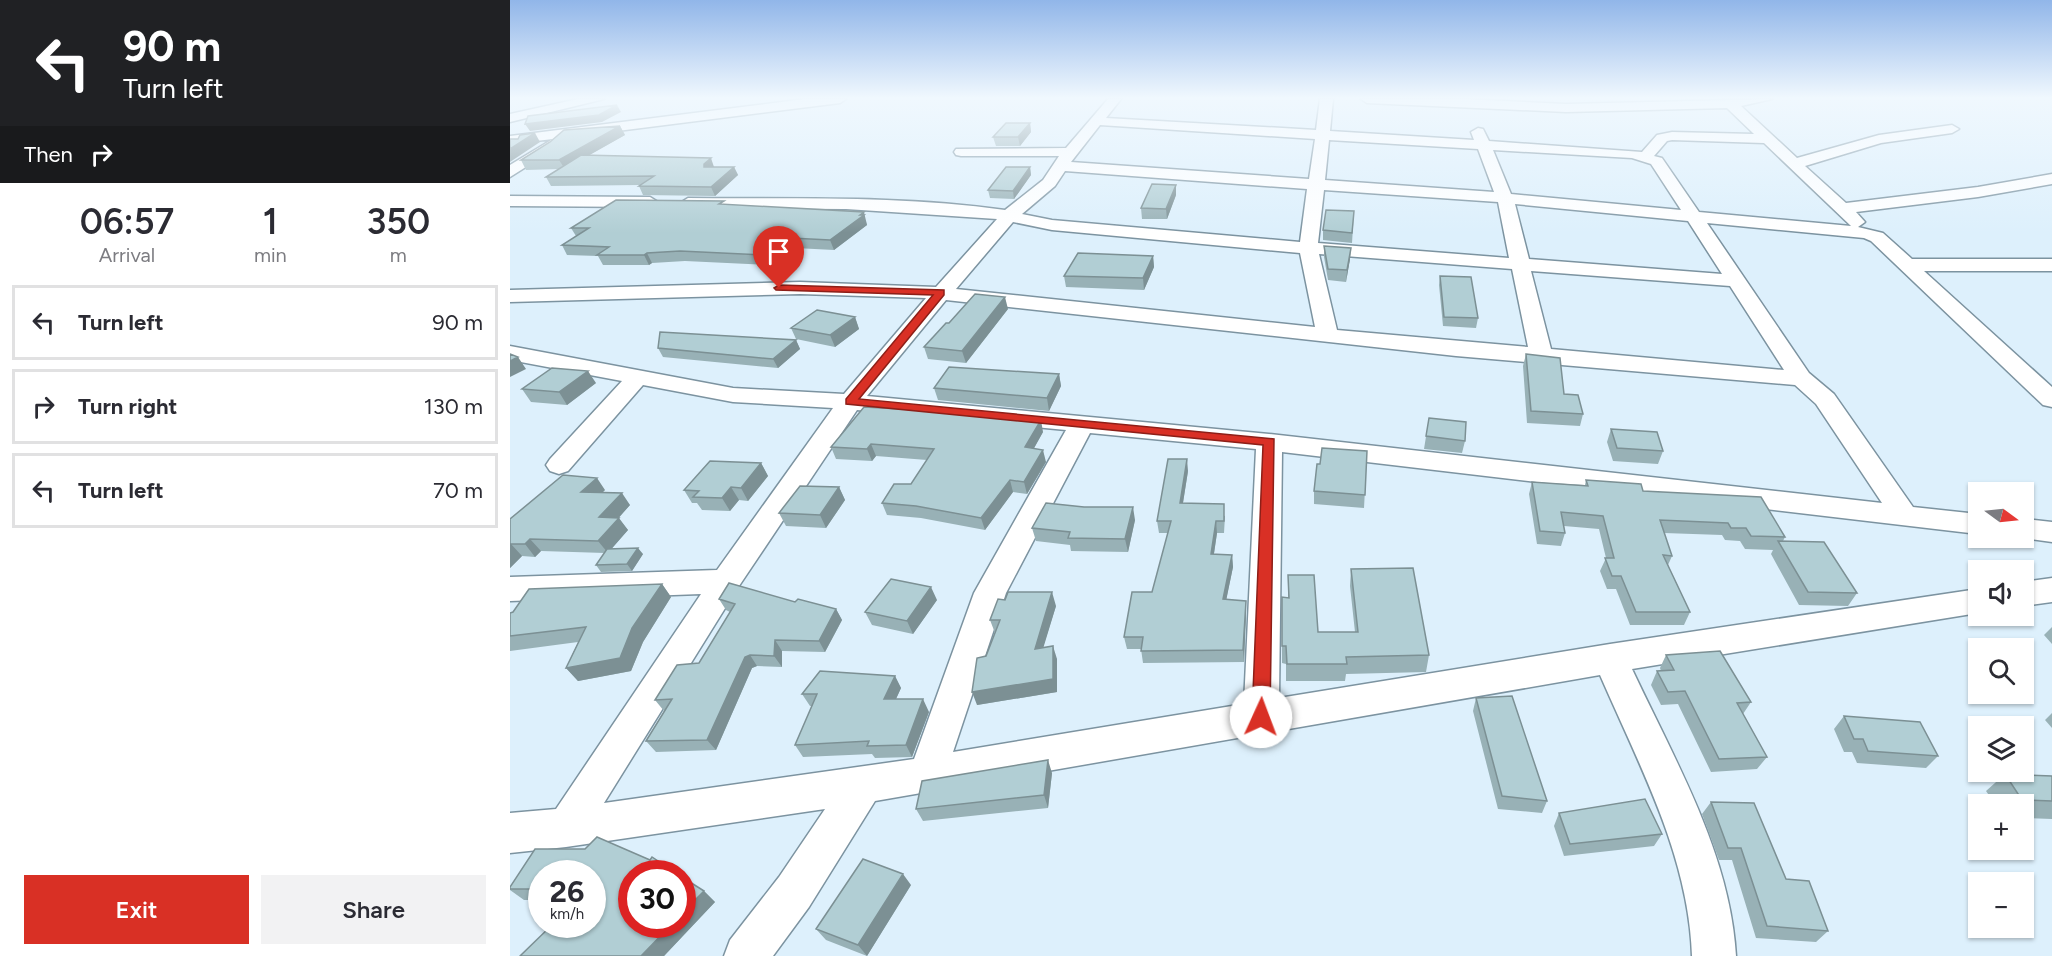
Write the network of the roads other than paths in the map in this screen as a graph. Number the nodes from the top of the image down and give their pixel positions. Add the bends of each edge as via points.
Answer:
1 (553, 144) edge
2 (1077, 144) edge
3 (1322, 144) edge
4 (1463, 144) edge
5 (1657, 144) edge
6 (1772, 144) edge
7 (1863, 144) edge
8 (1485, 145) junction
9 (961, 152) dead end
10 (1070, 152) junction
11 (1646, 156) junction
12 (1794, 164) junction
13 (1059, 166) junction
14 (510, 172) edge
15 (2052, 179) edge
16 (1318, 183) junction
17 (1505, 198) junction
18 (510, 201) edge
19 (1842, 209) junction
20 (1009, 216) junction
21 (1692, 216) junction
22 (1868, 233) junction
23 (1308, 248) junction
24 (1519, 263) junction
25 (1907, 265) junction
26 (2052, 265) edge
27 (1736, 281) junction
28 (940, 293) junction
29 (510, 296) edge
30 (1328, 336) junction
31 (510, 353) edge
32 (1541, 354) junction
33 (637, 378) junction
34 (1801, 378) junction
35 (2048, 392) edge
36 (850, 402) junction
37 (1083, 423) junction
38 (1269, 442) junction
39 (559, 465) dead end
40 (1904, 515) junction
41 (1968, 523) edge
42 (2034, 530) edge
43 (2052, 532) edge
44 (726, 580) junction
45 (510, 589) edge
46 (2052, 590) edge
47 (2034, 593) edge
48 (1968, 603) edge
49 (1611, 658) junction
50 (1261, 717) junction
51 (927, 774) junction
52 (864, 784) junction
53 (566, 828) junction
54 (510, 833) edge
55 (746, 956) edge
56 (1714, 956) edge

1 - 14 street
2 - 10 street
3 - 16 street
4 - 8 street
5 - 11 street
6 - 12 street
7 - 12 street
8 - 11 street
8 - 17 street
9 - 10 street
10 - 13 street
11 - 21 street via 1657,161
12 - 19 street
13 - 16 street
13 - 20 street via 1044,189
15 - 19 street
16 - 17 street
16 - 23 street
17 - 21 street
17 - 24 street
18 - 20 street via 846,204
19 - 22 street
20 - 23 street via 1052,225
20 - 28 street
21 - 22 street
21 - 27 street
22 - 25 street
23 - 24 street
23 - 30 street
24 - 27 street
24 - 32 street
25 - 26 street
25 - 35 street
27 - 34 street
28 - 29 street via 800,288
28 - 30 street
28 - 36 street
30 - 32 street
31 - 33 street
32 - 34 street
33 - 36 street via 733,395
33 - 39 street
34 - 40 street via 1825,399
36 - 37 street
36 - 44 street
37 - 38 street
37 - 51 street via 990,593
38 - 40 street
38 - 50 street
40 - 41 street
42 - 43 street
44 - 45 street
44 - 53 street
46 - 47 street
48 - 49 street
49 - 50 street
49 - 56 street via 1689,831 1707,886
50 - 51 street
51 - 52 street
52 - 53 street
52 - 55 street
53 - 54 street

